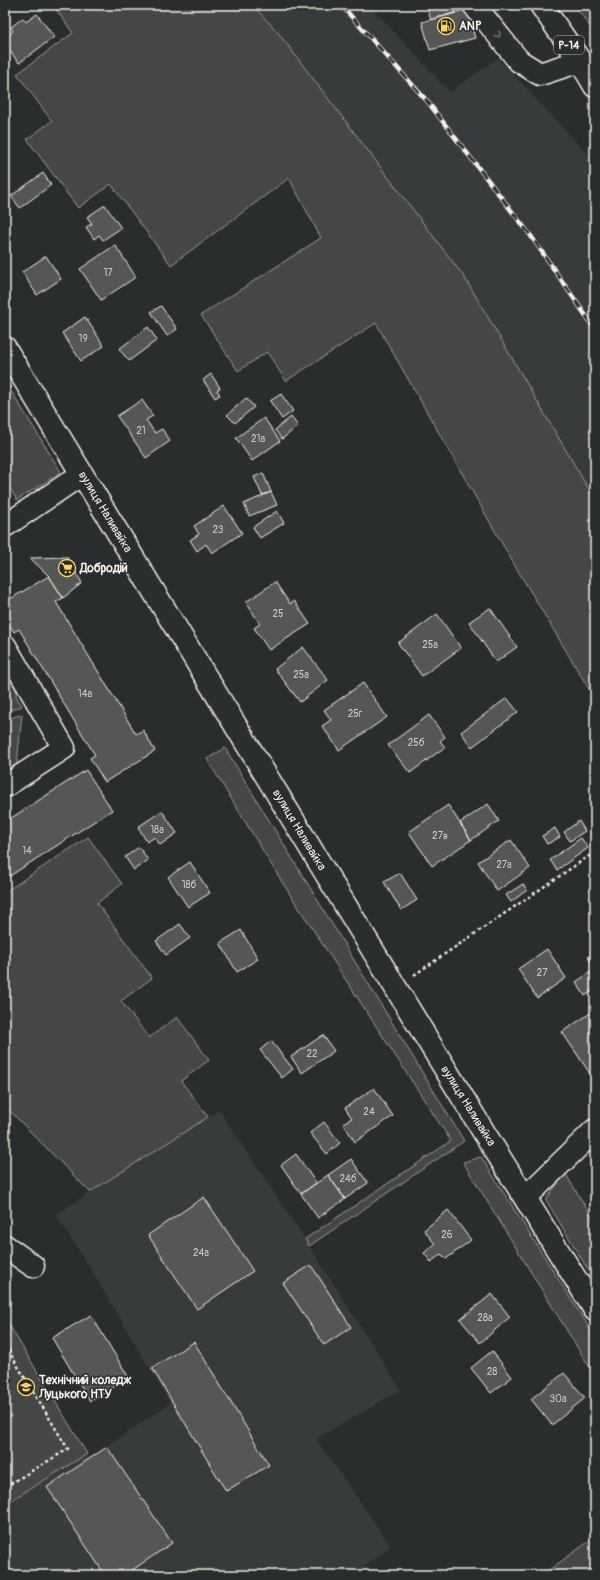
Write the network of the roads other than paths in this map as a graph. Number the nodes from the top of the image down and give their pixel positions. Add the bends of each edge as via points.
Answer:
1 (474, 5) edge
2 (541, 5) edge
3 (580, 61) junction
4 (595, 86) edge
5 (5, 348) edge
6 (82, 474) junction
7 (5, 526) edge
8 (5, 646) edge
9 (5, 786) edge
10 (595, 1130) edge
11 (525, 1198) junction
12 (5, 1246) edge
13 (33, 1266) dead end
14 (595, 1310) edge

1 -> 3 street via 519,61 540,74
2 - 3 street, Р-14
3 - 4 street, Р-14
5 - 6 street, вулиця Наливайка
6 - 7 street
6 - 11 street, вулиця Наливайка
8 - 9 street via 64,748
10 - 11 street
11 - 14 street, вулиця Наливайка
12 - 13 street

